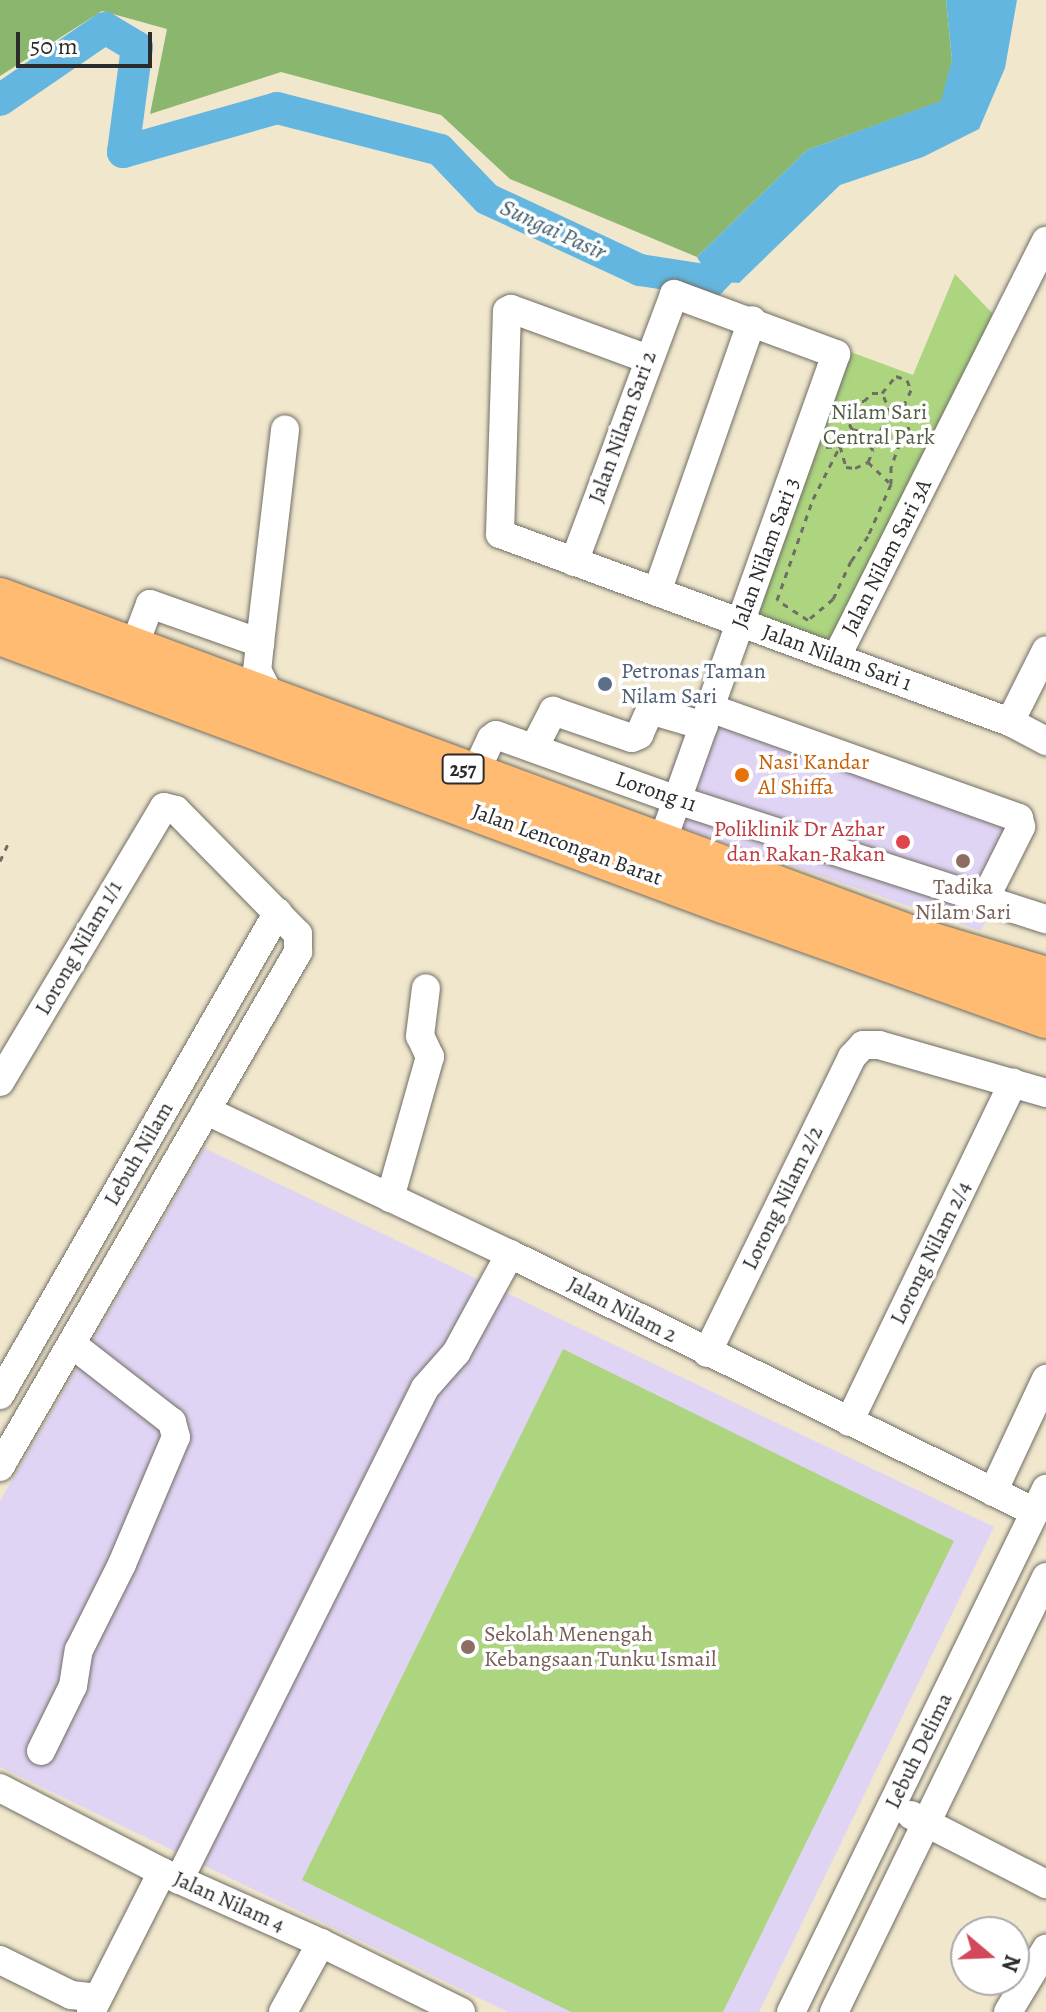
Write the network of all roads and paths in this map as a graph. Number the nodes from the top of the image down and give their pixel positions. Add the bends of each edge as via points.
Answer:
1 (1046, 241) edge
2 (752, 320) junction
3 (648, 359) junction
4 (882, 393) junction
5 (285, 429) dead end
6 (852, 429) junction
7 (865, 439) junction
8 (840, 446) junction
9 (868, 462) junction
10 (891, 484) junction
11 (574, 562) junction
12 (657, 592) junction
13 (0, 598) edge
14 (740, 622) junction
15 (0, 635) edge
16 (260, 643) junction
17 (133, 649) junction
18 (1046, 650) edge
19 (836, 658) junction
20 (272, 699) junction
21 (707, 717) junction
22 (1010, 722) junction
23 (1046, 741) edge
24 (534, 748) junction
25 (475, 773) junction
26 (677, 800) junction
27 (9, 842) dead end
28 (662, 842) junction
29 (0, 861) edge
30 (985, 899) junction
31 (278, 912) junction
32 (1046, 919) edge
33 (1046, 977) edge
34 (426, 988) dead end
35 (1046, 1018) edge
36 (0, 1082) edge
37 (1013, 1083) junction
38 (1046, 1093) edge
39 (207, 1111) junction
40 (390, 1198) junction
41 (510, 1254) junction
42 (73, 1345) junction
43 (707, 1353) junction
44 (1046, 1379) edge
45 (0, 1395) edge
46 (849, 1422) junction
47 (2, 1458) edge
48 (993, 1492) junction
49 (1041, 1500) edge
50 (1046, 1577) edge
51 (41, 1751) dead end
52 (0, 1788) edge
53 (892, 1806) junction
54 (926, 1823) junction
55 (170, 1876) junction
56 (1046, 1884) edge
57 (321, 1943) junction
58 (1046, 1949) edge
59 (0, 1960) edge
60 (94, 2005) edge
61 (283, 2012) edge
62 (461, 2012) edge
63 (791, 2012) edge
64 (834, 2012) edge
65 (1008, 2012) edge

1 - 19 street, Jalan Nilam Sari 3A
2 - 3 street, Jalan Nilam Sari 2 via 674,294
2 - 12 street
2 - 14 street, Jalan Nilam Sari 3 via 836,354
3 - 11 street, Jalan Nilam Sari 2
3 - 11 street, Jalan Nilam Sari 1 via 511,309 506,313 500,534
4 - 6 path via 850,401 844,413
4 - 7 path via 891,413 880,431
4 - 10 path via 896,376 907,380 911,390 905,403 909,432 891,466
5 - 16 street
6 - 7 path
6 - 8 path
7 - 9 path via 873,450
8 - 9 path via 846,467
8 - 10 path via 813,499 777,600 808,620 833,599
9 - 10 path
11 - 12 street, Jalan Nilam Sari 1
12 - 14 street, Jalan Nilam Sari 1
13 - 17 highway, Jalan Lencongan Barat / 257
14 - 19 street, Jalan Nilam Sari 1
14 - 21 street, Jalan Nilam Sari 3
15 - 35 highway, Jalan Lencongan Barat / 257
16 - 17 street via 150,604
16 - 20 street via 257,670
17 - 20 highway, Jalan Lencongan Barat / 257
18 - 22 street
19 - 22 street, Jalan Nilam Sari 1
20 - 25 highway, Jalan Lencongan Barat / 257
21 - 24 street via 650,710 639,735 632,738 553,711
21 - 26 street, Jalan Nilam Sari 3
21 - 30 street via 1016,816 1021,827
22 - 23 street, Jalan Nilam Sari 1
24 - 25 street, Lorong 11 via 496,735
24 - 26 street, Lorong 11
25 - 28 highway, Jalan Lencongan Barat / 257
26 - 28 street, Jalan Nilam Sari 3
26 - 30 street, Lorong 11
27 - 29 path
28 - 33 highway, Jalan Lencongan Barat / 257 via 926,941
30 - 32 street, Lorong 11
31 - 36 street, Lorong Nilam 1/1 via 176,810 164,807
31 - 39 street via 298,934 298,952
31 - 45 street, Lebuh Nilam
34 - 40 street via 420,1036 430,1057
37 - 38 street
37 - 43 street, Lorong Nilam 2/2 via 863,1045 852,1057
37 - 46 street, Lorong Nilam 2/4
39 - 40 street, Jalan Nilam 2
39 - 42 street
40 - 41 street, Jalan Nilam 2
41 - 43 street, Jalan Nilam 2
41 - 55 street via 456,1353 425,1388
42 - 47 street
42 - 51 street via 172,1422 176,1437 79,1650 73,1686
43 - 46 street, Jalan Nilam 2
44 - 48 street
46 - 48 street, Jalan Nilam 2
48 - 49 street, Jalan Nilam 2
49 - 53 street, Lebuh Delima
50 - 54 street
52 - 55 street, Jalan Nilam 4
53 - 54 street
53 - 63 street, Lebuh Delima
54 - 56 street
54 - 64 street
55 - 57 street, Jalan Nilam 4
55 - 60 street
57 - 61 street
57 - 62 street, Jalan Nilam 4
58 - 65 street
59 - 60 street

